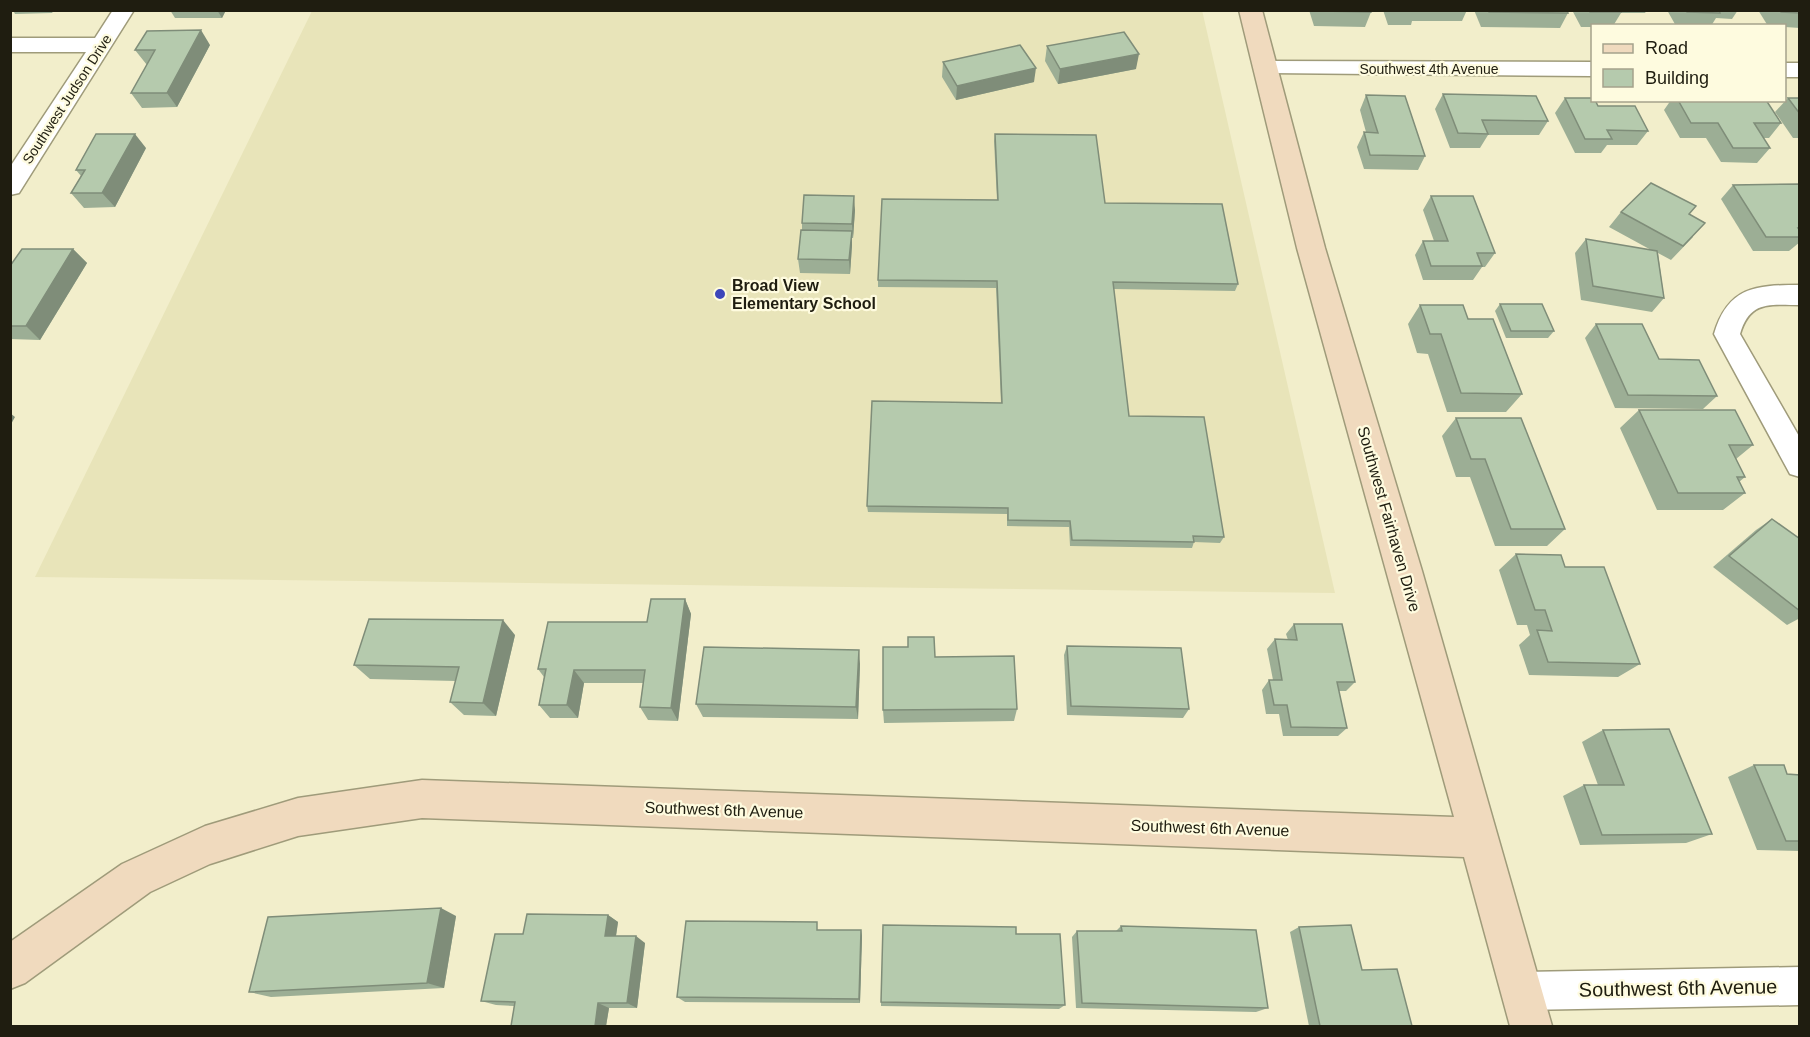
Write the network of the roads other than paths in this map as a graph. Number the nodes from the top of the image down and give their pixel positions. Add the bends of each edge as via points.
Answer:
1 (124, 10) edge
2 (1250, 10) edge
3 (10, 45) edge
4 (101, 45) junction
5 (1266, 68) junction
6 (1591, 69) edge
7 (10, 187) edge
8 (1800, 295) edge
9 (1800, 465) edge
10 (1479, 838) junction
11 (10, 968) edge
12 (1800, 986) edge
13 (1521, 991) junction
14 (1531, 1026) edge

1 - 4 street, Southwest Judson Drive
2 - 5 street, Southwest Fairhaven Drive
3 - 4 street
4 - 7 street, Southwest Judson Drive
5 - 6 street, Southwest 4th Avenue
5 - 10 street, Southwest Fairhaven Drive via 1311,248
8 - 9 street via 1769,295 1740,304 1730,317 1727,334
10 - 11 street, Southwest 6th Avenue via 422,799 298,817 205,846 136,878
10 - 13 street, Southwest Fairhaven Drive
12 - 13 street, Southwest 6th Avenue
13 - 14 street, Southwest Fairhaven Drive

